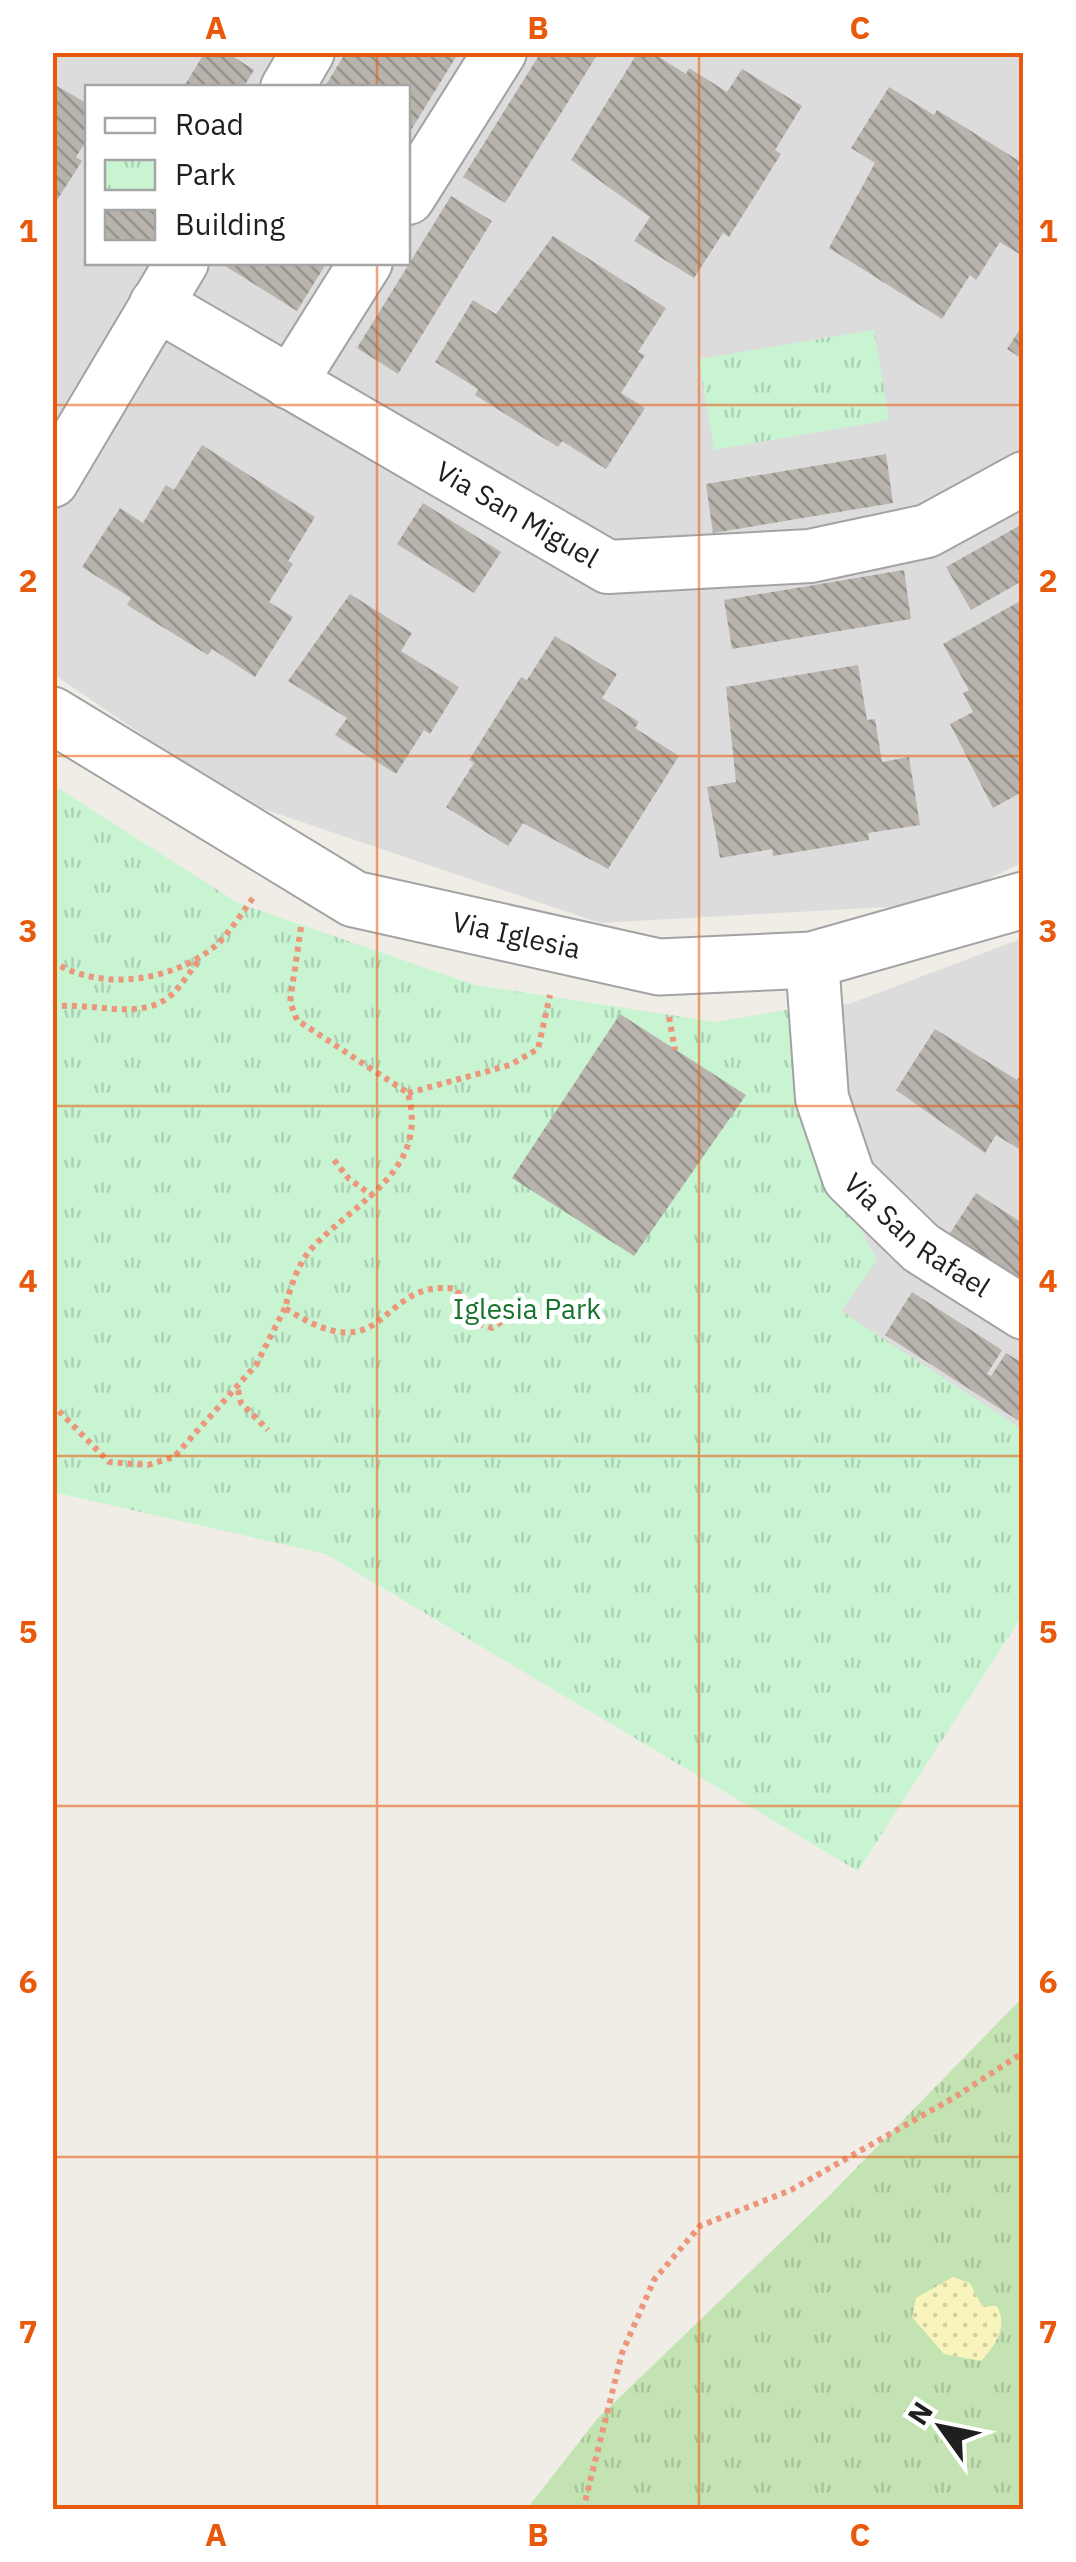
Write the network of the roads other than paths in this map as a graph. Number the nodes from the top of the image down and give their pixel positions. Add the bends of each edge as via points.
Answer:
1 (308, 52) edge
2 (500, 52) edge
3 (289, 85) edge
4 (410, 195) edge
5 (364, 265) edge
6 (169, 283) edge
7 (290, 383) junction
8 (1024, 478) edge
9 (52, 480) edge
10 (52, 715) edge
11 (1024, 900) edge
12 (812, 960) junction
13 (1024, 1313) edge

1 - 3 street
2 - 4 street
5 - 7 street
6 - 7 street, Via San Miguel
6 - 9 street
7 - 8 street, Via San Miguel via 608,567 830,552 927,531
10 - 12 street, Via Iglesia via 354,899 658,967
11 - 12 street, Via Iglesia
12 - 13 street, Via San Rafael via 822,1098 849,1178 921,1248

